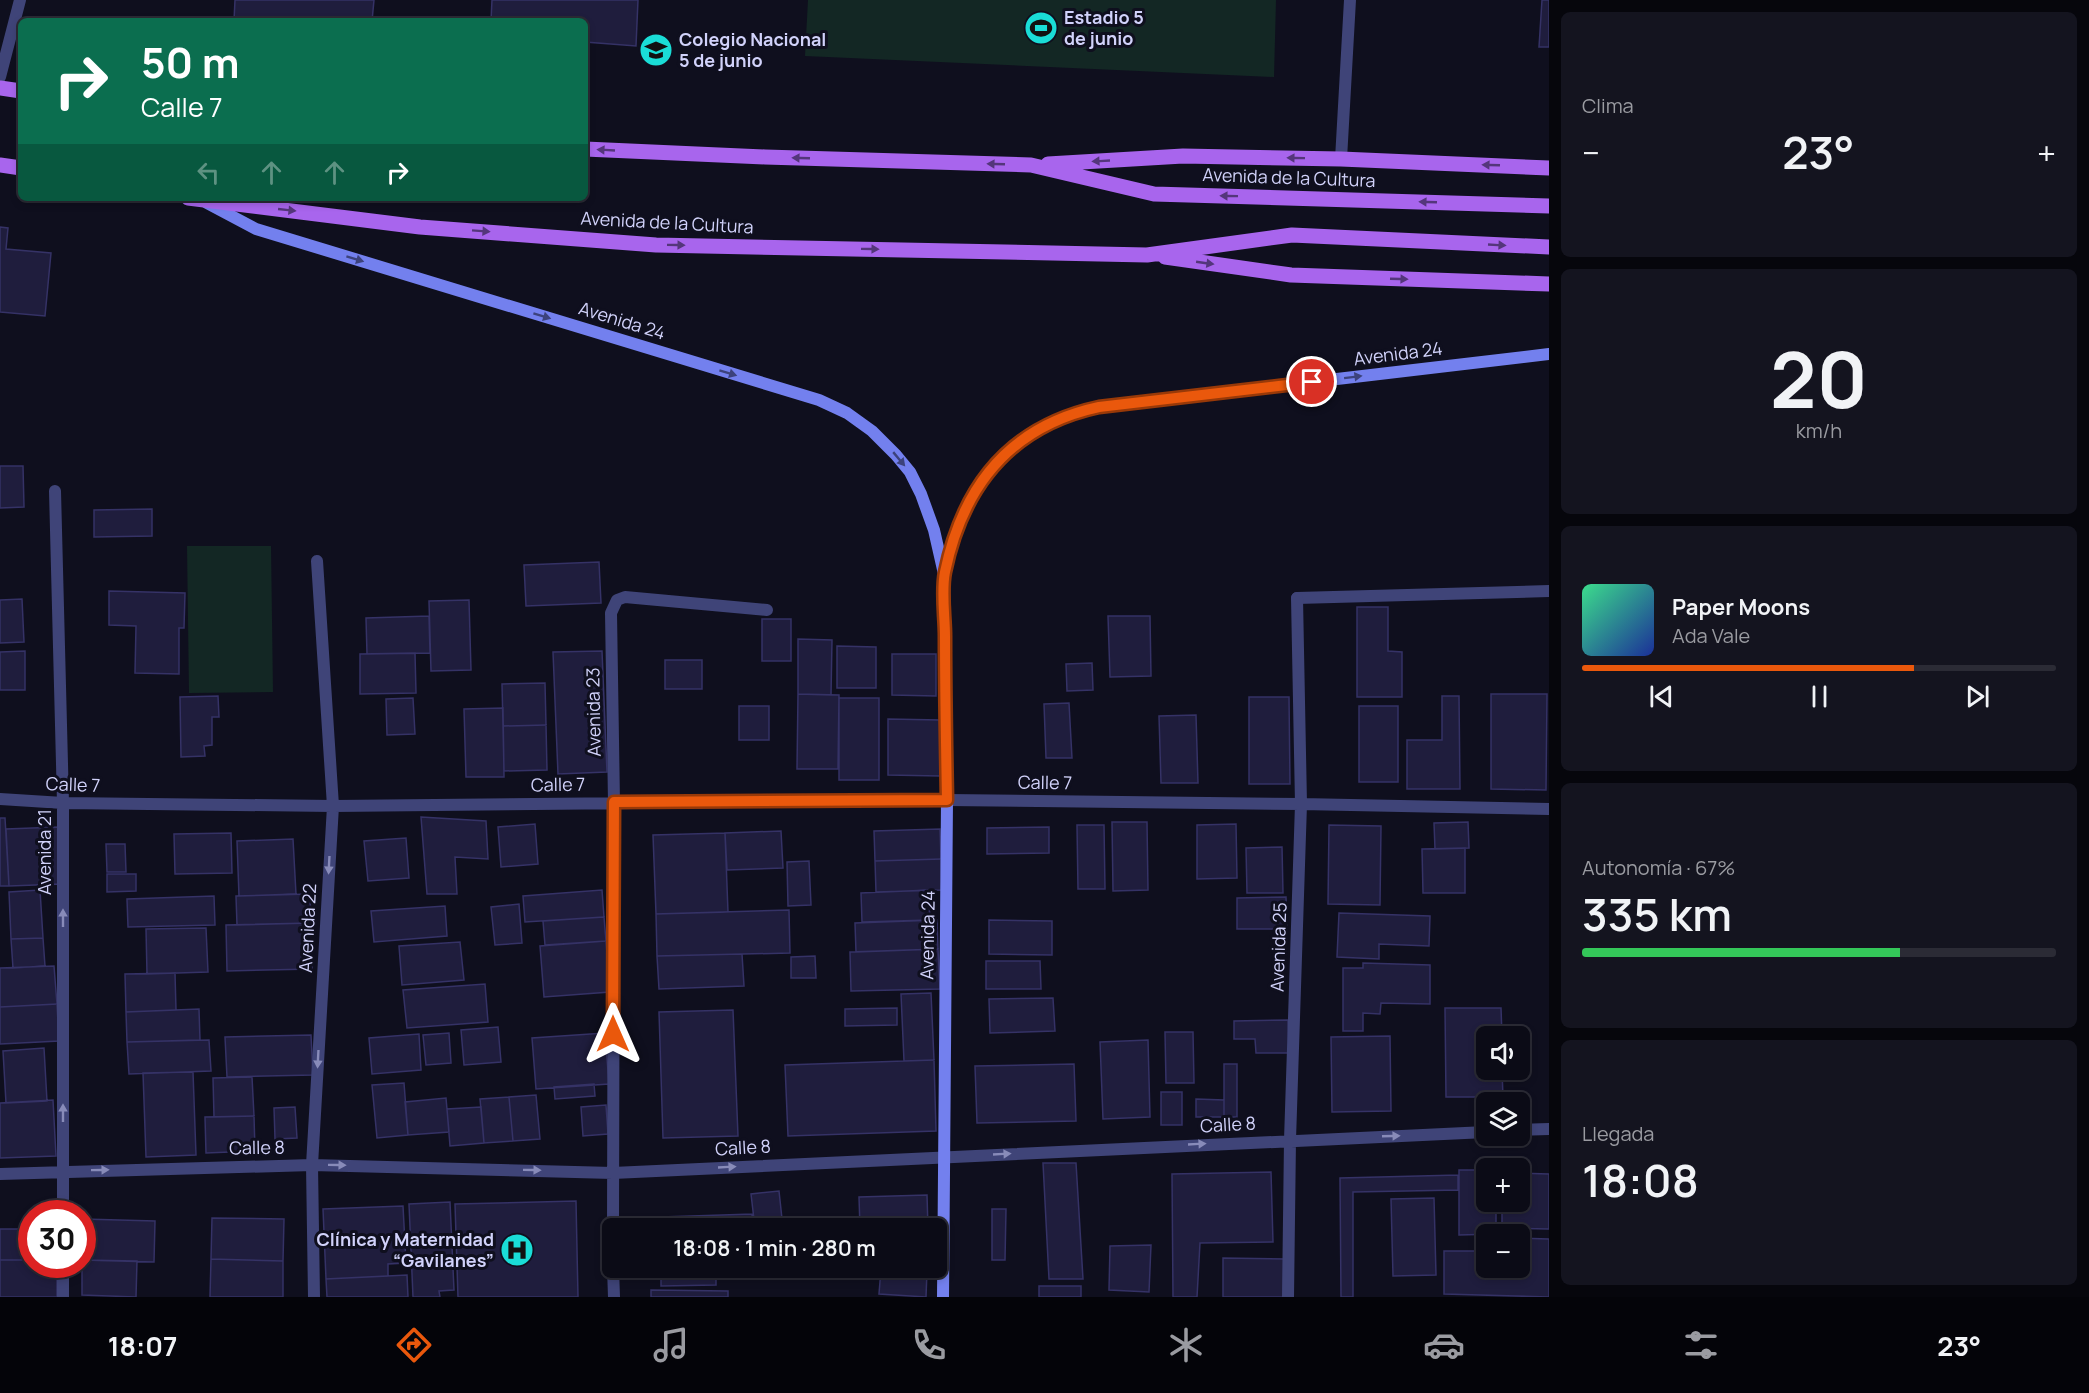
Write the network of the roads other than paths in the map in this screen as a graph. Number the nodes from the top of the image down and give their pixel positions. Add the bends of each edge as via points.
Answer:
1 (20, 0) edge
2 (1350, 0) edge
3 (0, 77) edge
4 (0, 88) edge
5 (18, 91) edge
6 (588, 149) edge
7 (1341, 159) junction
8 (0, 165) edge
9 (1030, 165) junction
10 (18, 168) edge
11 (1549, 168) edge
12 (197, 201) edge
13 (203, 201) edge
14 (1549, 206) edge
15 (1549, 247) edge
16 (1147, 255) junction
17 (1549, 284) edge
18 (1549, 354) edge
19 (55, 492) dead end
20 (318, 561) dead end
21 (944, 574) junction
22 (1549, 591) edge
23 (767, 610) dead end
24 (0, 799) edge
25 (947, 800) junction
26 (614, 802) junction
27 (63, 803) junction
28 (1301, 804) junction
29 (333, 806) junction
30 (1549, 809) edge
31 (1549, 1129) edge
32 (1530, 1130) edge
33 (1476, 1132) edge
34 (1290, 1140) junction
35 (944, 1157) junction
36 (312, 1165) junction
37 (62, 1171) junction
38 (613, 1173) junction
39 (0, 1174) edge
40 (63, 1200) edge
41 (613, 1218) edge
42 (63, 1278) edge
43 (614, 1278) edge
44 (63, 1297) edge
45 (314, 1297) edge
46 (614, 1297) edge
47 (943, 1297) edge
48 (1288, 1297) edge

1 - 3 street
2 - 7 street
4 - 5 main road
9 -> 6 main road, Avenida de la Cultura
7 -> 9 main road, Avenida de la Cultura via 1183,156
11 -> 7 main road, Avenida de la Cultura
8 - 10 main road
14 -> 9 main road, Avenida de la Cultura via 1154,194
12 -> 21 main road, Avenida 24 via 256,229 819,400 847,413 872,431 910,472 934,530
13 -> 16 main road, Avenida de la Cultura via 420,227 656,245
16 -> 15 main road, Avenida de la Cultura via 1292,235
16 -> 17 main road, Avenida de la Cultura via 1291,275
21 -> 18 main road, Avenida 24 via 958,527 987,474 1022,439 1078,411
19 - 27 street, Avenida 21
20 - 29 street, Avenida 22
21 - 25 main road, Avenida 24
22 - 28 street, Avenida 25 via 1297,598
23 - 26 street, Avenida 23 via 625,597 617,600 611,613
24 - 27 street, Calle 7
25 - 26 street, Calle 7
25 - 28 street, Calle 7
25 - 35 main road, Avenida 24
26 - 29 street, Calle 7
26 - 38 street, Avenida 23
27 - 29 street, Calle 7
37 -> 27 street, Avenida 21
28 - 30 street, Calle 7
28 - 34 street, Avenida 25
29 -> 36 street, Avenida 22
31 - 32 street
34 -> 33 street, Calle 8
35 -> 34 street, Calle 8
34 - 48 street, Avenida 25
38 -> 35 street, Calle 8
35 - 47 main road, Avenida 24
37 -> 36 street, Calle 8
36 -> 38 street, Calle 8
36 - 45 street, Avenida 22
37 - 39 street, Calle 8
37 - 40 street, Avenida 21
38 - 41 street, Avenida 23
42 - 44 street
43 - 46 street

